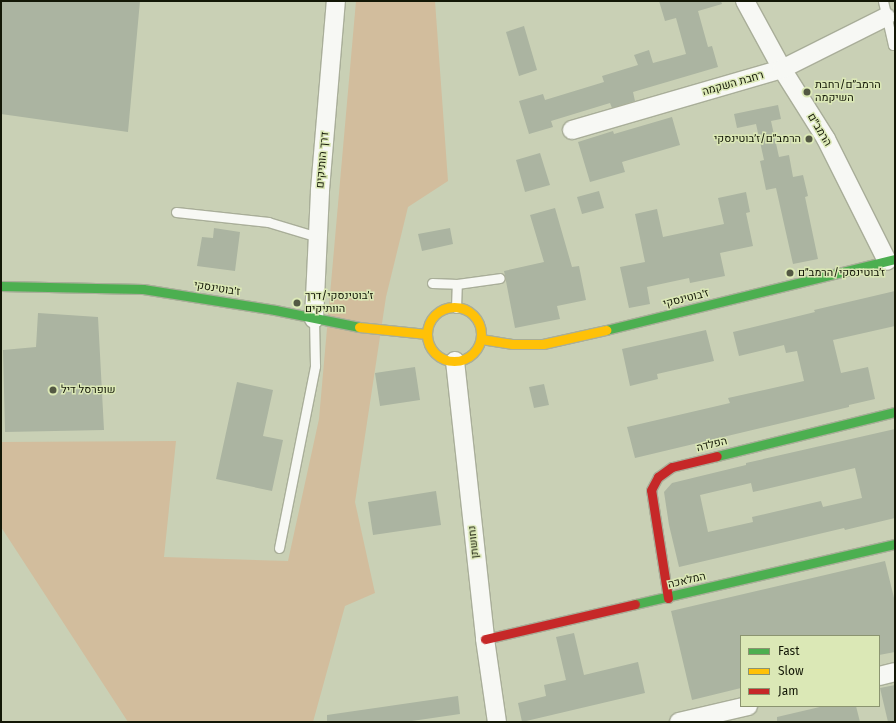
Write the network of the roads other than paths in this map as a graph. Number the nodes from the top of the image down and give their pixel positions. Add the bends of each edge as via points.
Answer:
1 (336, 1) edge
2 (745, 1) edge
3 (885, 9) edge
4 (895, 44) edge
5 (782, 69) junction
6 (572, 130) dead end
7 (176, 212) dead end
8 (318, 237) junction
9 (891, 260) edge
10 (500, 278) dead end
11 (432, 283) dead end
12 (457, 284) junction
13 (1, 286) edge
14 (456, 308) junction
15 (314, 319) junction
16 (427, 334) junction
17 (481, 339) junction
18 (455, 361) junction
19 (895, 412) edge
20 (895, 544) edge
21 (279, 548) dead end
22 (668, 598) junction
23 (485, 639) junction
24 (895, 672) edge
25 (880, 676) edge
26 (744, 707) edge
27 (497, 722) edge
28 (679, 722) edge

1 - 8 street, דרך הותיקים
2 - 5 street, הרמב"ם
3 - 4 lane via 893,45
3 - 5 street, רחבת השקמה
5 - 6 street, רחבת השקמה
5 - 9 street, הרמב"ם via 826,139
7 - 8 lane via 268,222
8 - 15 street, דרך הותיקים
9 - 17 street, ז'בוטינסקי via 568,340 543,344 512,344
10 - 12 lane
11 - 12 lane
12 - 14 lane
13 - 15 street, ז'בוטינסקי via 143,289 275,310
14 - 16 street via 447,309 433,318
14 - 17 street via 472,314 481,330
15 - 16 street, ז'בוטינסקי
15 - 21 lane via 315,366
16 - 18 street via 435,353
17 - 18 street via 474,352 462,360
18 - 23 street, נחושתן
19 - 22 street, הפלדה via 672,467 658,477 651,490
20 - 22 street, המלאכה
22 - 23 street, המלאכה
23 - 27 street, נחושתן
24 - 25 street
26 - 28 street

